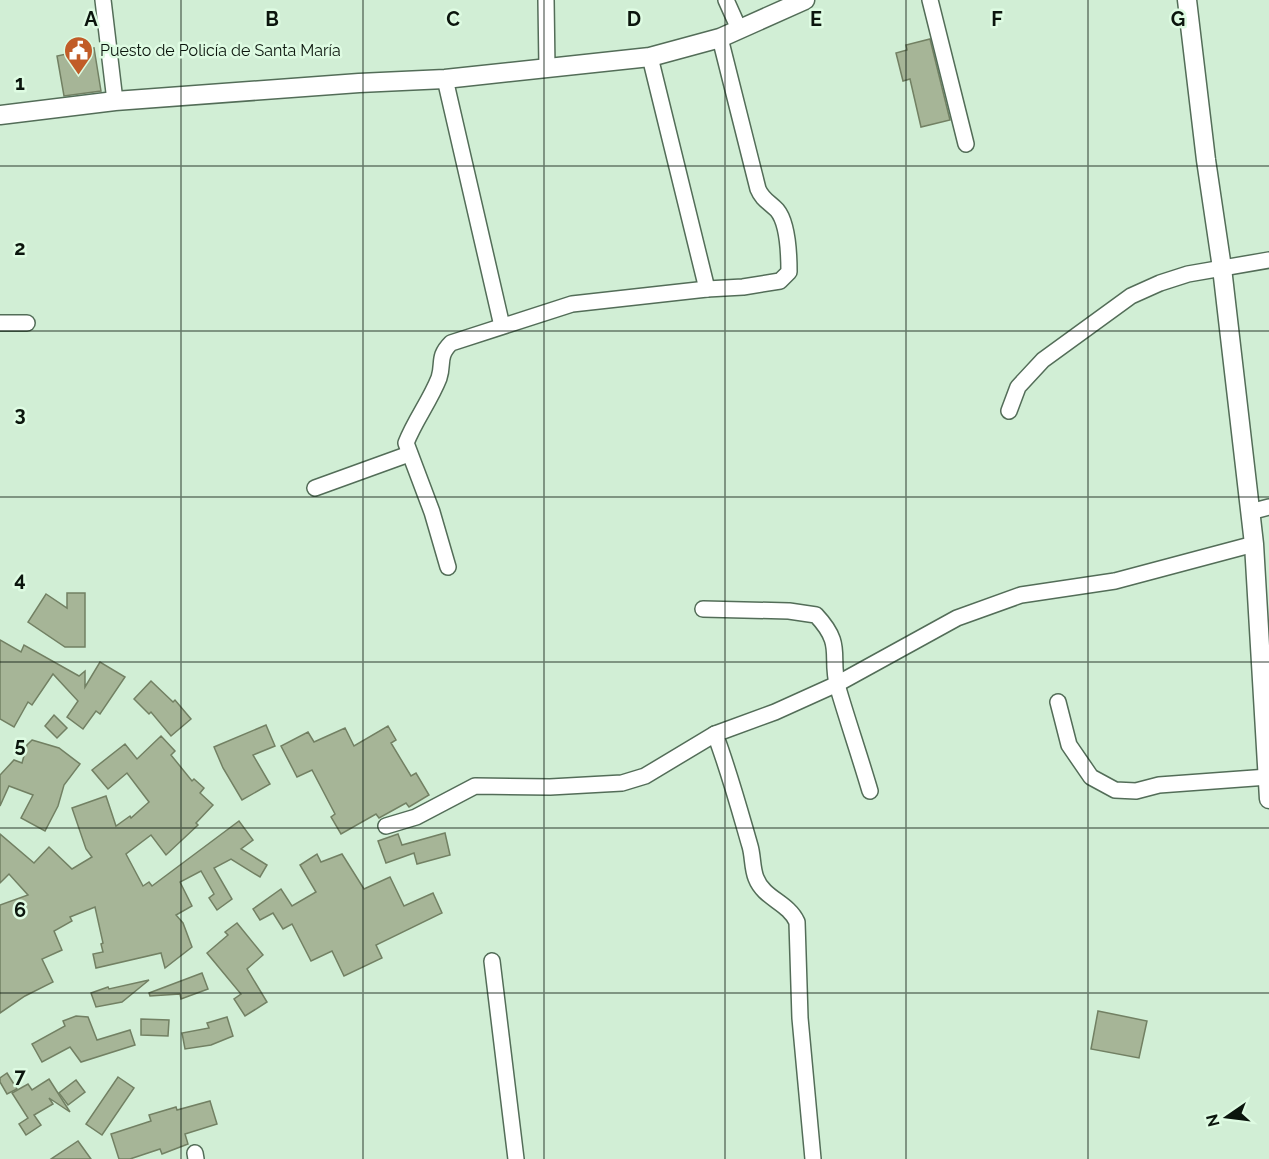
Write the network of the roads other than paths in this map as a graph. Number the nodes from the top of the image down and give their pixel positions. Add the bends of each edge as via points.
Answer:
1 (103, 0) edge
2 (546, 0) edge
3 (726, 0) edge
4 (805, 0) edge
5 (930, 0) edge
6 (1187, 0) edge
7 (739, 29) junction
8 (720, 38) junction
9 (650, 57) junction
10 (547, 68) junction
11 (445, 79) junction
12 (115, 101) junction
13 (0, 115) edge
14 (966, 144) dead end
15 (1269, 260) edge
16 (1222, 268) junction
17 (707, 289) junction
18 (27, 322) dead end
19 (0, 323) edge
20 (502, 326) junction
21 (1010, 411) dead end
22 (409, 454) junction
23 (315, 488) dead end
24 (1269, 507) edge
25 (1250, 512) junction
26 (1254, 544) junction
27 (448, 567) dead end
28 (703, 609) dead end
29 (837, 684) junction
30 (1058, 702) dead end
31 (1267, 727) edge
32 (716, 734) junction
33 (1268, 777) edge
34 (870, 791) dead end
35 (1269, 799) edge
36 (386, 826) dead end
37 (492, 961) dead end
38 (516, 1159) edge
39 (813, 1159) edge

1 - 12 street
2 - 10 street
3 - 7 street
4 - 7 street
5 - 14 street
6 - 16 street
7 - 8 street
8 - 9 street
8 - 17 street via 758,189 783,224 789,272 780,280
9 - 10 street
9 - 17 street
10 - 11 street
11 - 12 street
11 - 20 street
12 - 13 street
15 - 16 street
16 - 21 street via 1188,274 1131,296 1043,360 1018,387
16 - 25 street
17 - 20 street via 572,304
18 - 19 street
20 - 22 street via 450,343 443,351 440,375 406,443
22 - 23 street
22 - 27 street
24 - 25 street
25 - 26 street
26 - 29 street via 1115,581 1021,596 957,618
26 - 31 street
28 - 29 street via 789,610 816,615 831,633
29 - 32 street
29 - 34 street
30 - 33 street via 1070,745 1091,777 1115,790
31 - 33 street
32 - 36 street via 645,776 622,783 475,786 416,817
32 - 39 street via 756,878 763,889 792,911 797,922 800,1018
33 - 35 street
37 - 38 street

